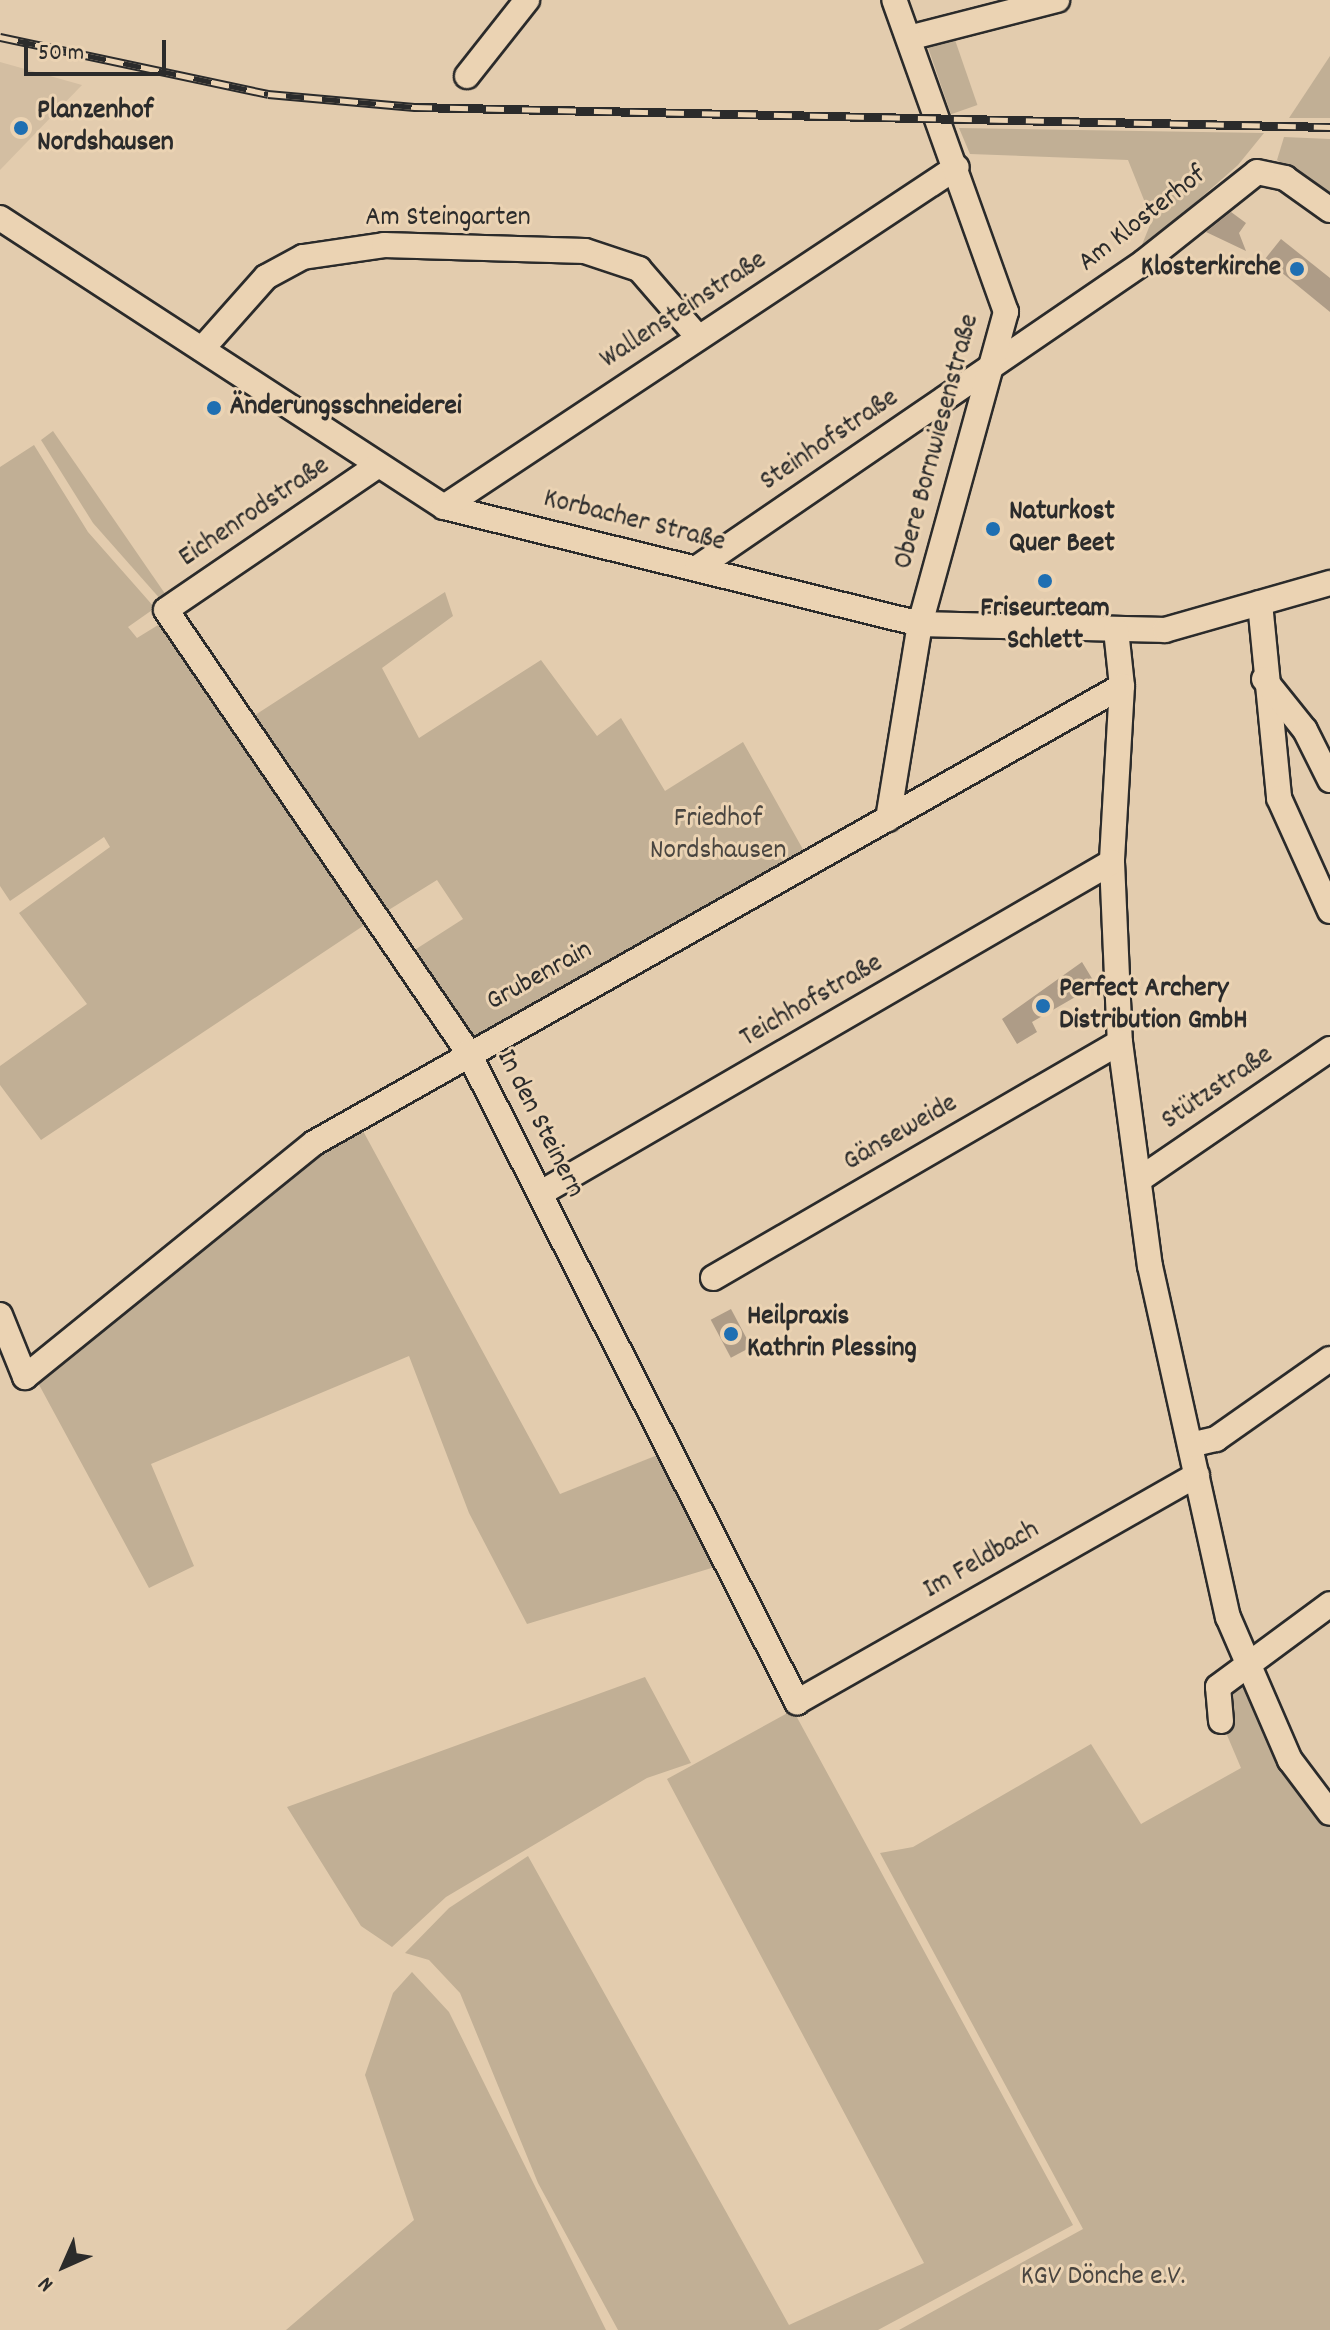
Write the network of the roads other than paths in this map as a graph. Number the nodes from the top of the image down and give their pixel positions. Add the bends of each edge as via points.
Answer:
1 (527, 0) edge
2 (894, 0) edge
3 (1057, 0) edge
4 (909, 38) junction
5 (467, 76) dead end
6 (957, 167) junction
7 (1330, 210) edge
8 (0, 218) edge
9 (698, 337) junction
10 (202, 349) junction
11 (997, 363) junction
12 (377, 466) junction
13 (444, 507) junction
14 (697, 568) junction
15 (1330, 583) edge
16 (1260, 603) junction
17 (166, 610) joint
18 (920, 624) junction
19 (1116, 630) junction
20 (1264, 679) junction
21 (1122, 686) junction
22 (1330, 780) edge
23 (888, 819) junction
24 (1112, 862) junction
25 (1330, 911) edge
26 (1120, 1042) junction
27 (1330, 1049) edge
28 (468, 1052) junction
29 (1140, 1179) junction
30 (541, 1193) junction
31 (713, 1278) dead end
32 (0, 1315) edge
33 (1330, 1359) edge
34 (1190, 1445) junction
35 (1197, 1475) junction
36 (1325, 1617) edge
37 (1245, 1665) junction
38 (797, 1702) joint
39 (1221, 1721) dead end
40 (1330, 1813) edge

1 - 5 street
2 - 4 street, Obere Bornwiesenstraße
3 - 4 street
4 - 6 street, Obere Bornwiesenstraße
6 - 9 street, Wallensteinstraße
6 - 11 street, Obere Bornwiesenstraße via 1006,312
7 - 11 street, Am Klosterhof via 1285,178 1257,172 1144,262
8 - 10 street, Korbacher Straße
9 - 10 street, Am Steingarten via 639,269 585,251 384,245 303,257 266,277
9 - 13 street, Wallensteinstraße
10 - 12 street, Korbacher Straße
11 - 14 street, Steinhofstraße
11 - 18 street, Obere Bornwiesenstraße via 978,404
12 - 13 street, Korbacher Straße
12 - 17 street, Eichenrodstraße
13 - 14 street, Korbacher Straße
14 - 18 street, Korbacher Straße
15 - 16 street, Korbacher Straße
16 - 19 street, Korbacher Straße via 1165,630
16 - 20 street
17 - 28 street, In den Steinern
18 - 19 street, Korbacher Straße
18 - 23 street, Obere Bornwiesenstraße
19 - 21 street
20 - 22 street via 1305,730
20 - 25 street via 1279,798
21 - 23 street, Grubenrain
21 - 24 street
23 - 28 street, Grubenrain
24 - 26 street
24 - 30 street, Teichhofstraße
26 - 29 street
26 - 31 street, Gänseweide
27 - 29 street, Stützstraße
28 - 30 street, In den Steinern
28 - 32 street, Grubenrain via 314,1143 25,1377
29 - 34 street via 1150,1266
30 - 38 street, In den Steinern
33 - 34 street via 1216,1439
34 - 35 street
35 - 37 street
35 - 38 street, Im Feldbach
36 - 37 street
37 - 39 street via 1218,1687
37 - 40 street via 1290,1760

